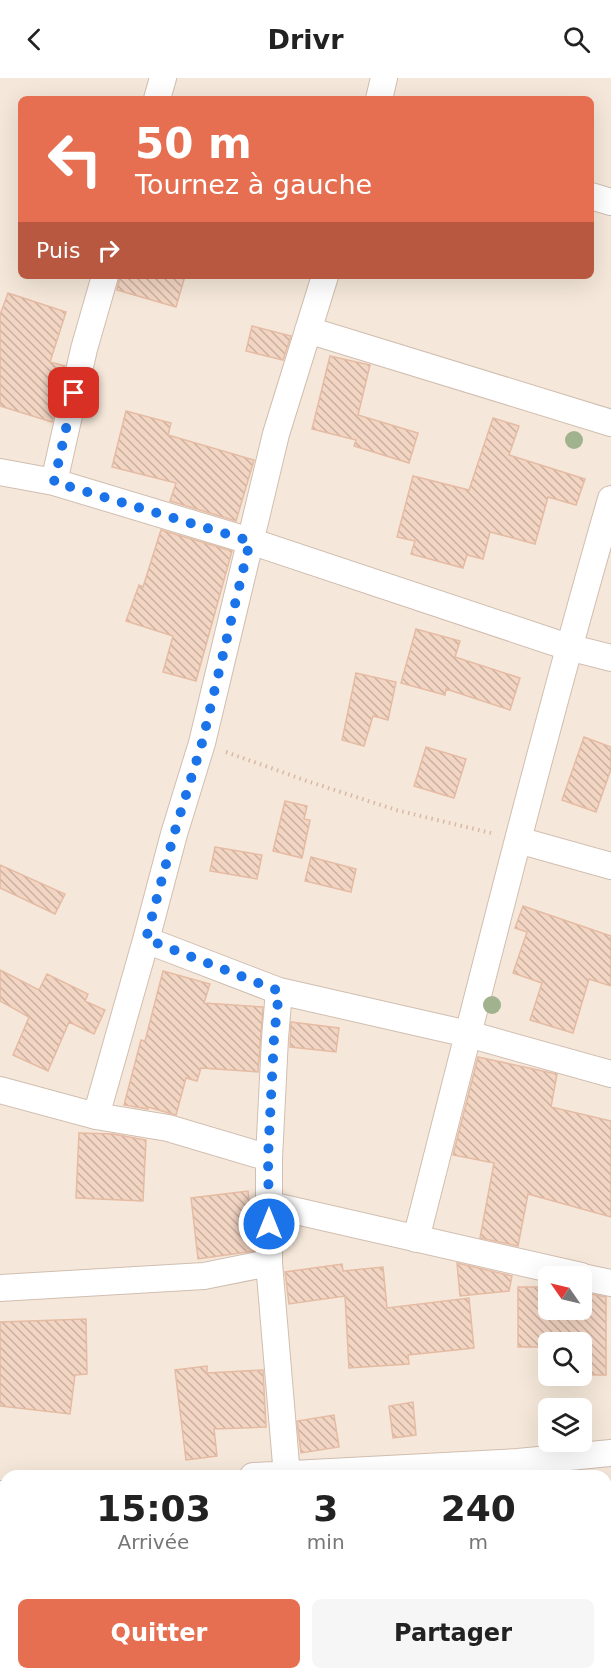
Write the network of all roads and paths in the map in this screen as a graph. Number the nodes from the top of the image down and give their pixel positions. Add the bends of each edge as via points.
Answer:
1 (163, 78) edge
2 (384, 78) edge
3 (158, 96) edge
4 (380, 96) edge
5 (594, 197) edge
6 (611, 202) edge
7 (104, 279) edge
8 (324, 279) edge
9 (308, 330) junction
10 (611, 423) edge
11 (0, 472) edge
12 (54, 482) junction
13 (611, 500) edge
14 (250, 541) junction
15 (568, 647) junction
16 (611, 658) edge
17 (202, 743) junction
18 (518, 840) junction
19 (611, 866) edge
20 (146, 939) junction
21 (279, 991) junction
22 (468, 1034) junction
23 (611, 1074) edge
24 (0, 1090) edge
25 (96, 1116) junction
26 (268, 1158) junction
27 (270, 1205) junction
28 (416, 1239) junction
29 (269, 1263) junction
30 (538, 1267) edge
31 (592, 1279) edge
32 (611, 1283) edge
33 (0, 1288) edge
34 (611, 1454) edge
35 (287, 1470) edge
36 (376, 1470) edge

1 - 3 street
2 - 4 street
5 - 6 street
7 - 12 street
8 - 9 street
9 - 10 street
9 - 14 street via 276,434
11 - 12 street
12 - 14 street
13 - 15 street
14 - 15 street
14 - 17 street
15 - 16 street
15 - 18 street
17 - 18 path via 386,807
17 - 20 street
18 - 19 street
18 - 22 street
20 - 21 street
20 - 25 street
21 - 22 street
21 - 26 street
22 - 23 street
22 - 28 street
24 - 25 street
25 - 26 street via 168,1128
26 - 27 street
27 - 28 street
27 - 29 street
28 - 30 street
29 - 33 street via 204,1276
29 - 35 street
31 - 32 street
34 - 36 street

